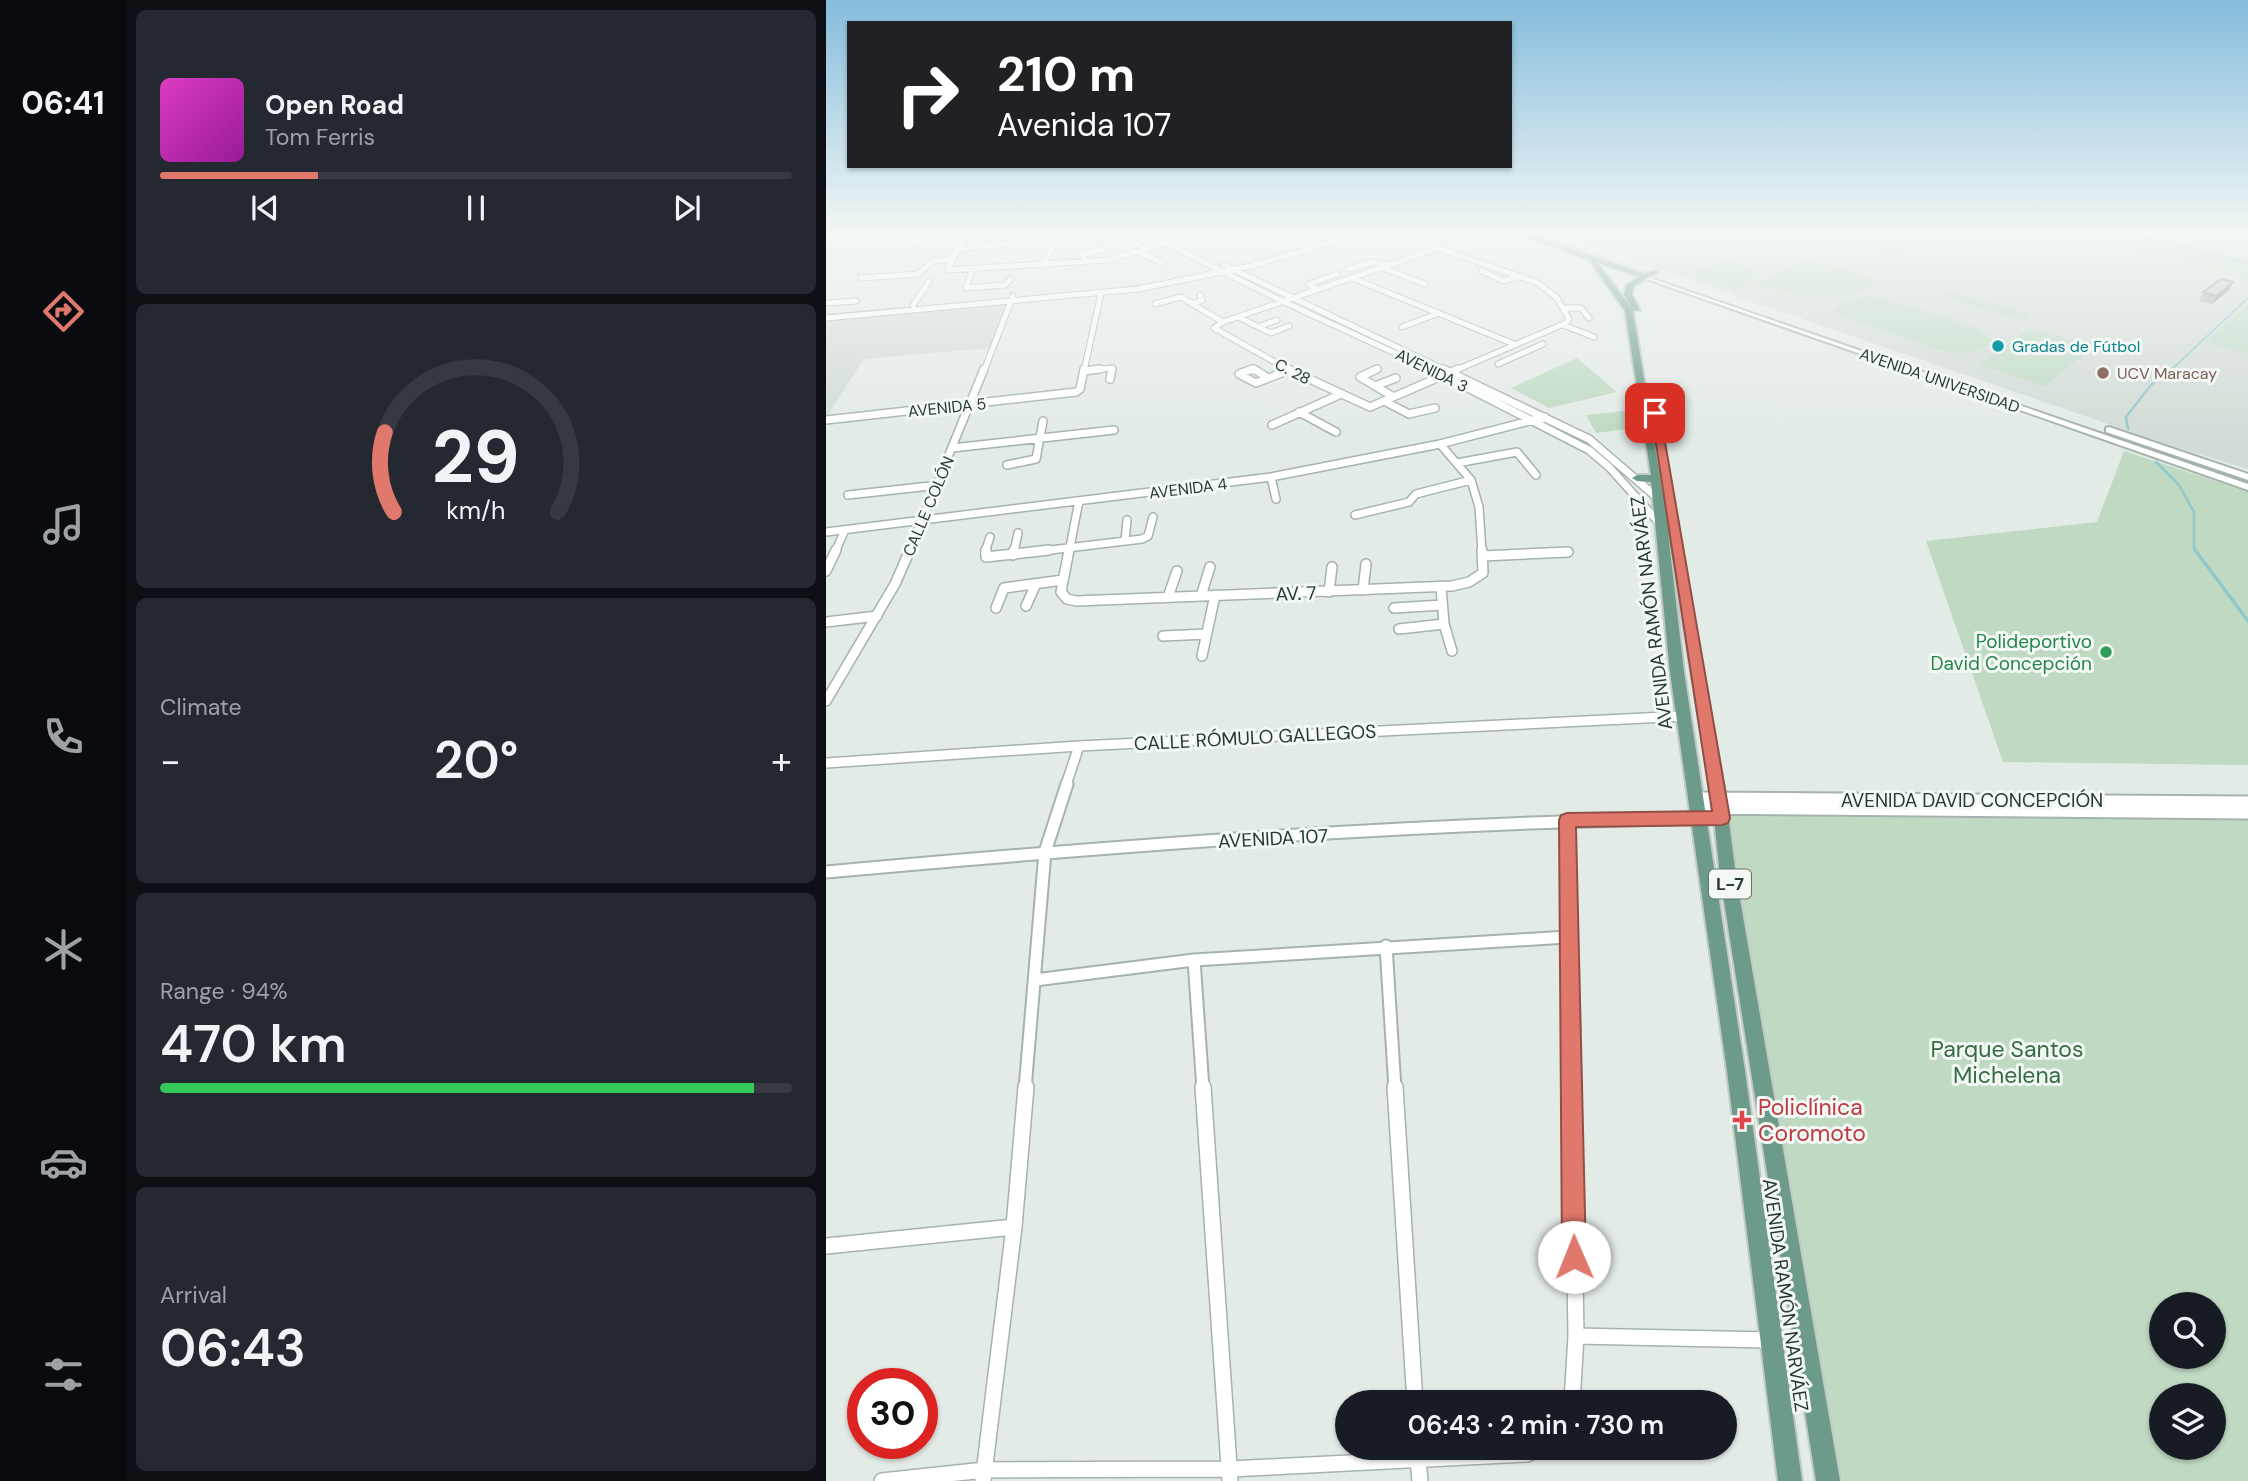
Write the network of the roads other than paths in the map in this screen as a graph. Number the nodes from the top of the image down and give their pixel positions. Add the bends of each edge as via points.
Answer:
1 (917, 300) edge
2 (994, 300) edge
3 (1001, 300) edge
4 (1012, 300) edge
5 (1099, 300) edge
6 (1168, 300) edge
7 (1184, 300) edge
8 (1202, 300) edge
9 (1281, 300) edge
10 (1288, 300) edge
11 (1298, 300) edge
12 (1407, 300) edge
13 (1558, 300) edge
14 (1622, 300) edge
15 (1630, 300) edge
16 (1724, 300) edge
17 (856, 301) dead end
18 (837, 302) junction
19 (1284, 302) junction
20 (828, 303) dead end
21 (1155, 304) dead end
22 (1192, 304) junction
23 (914, 305) junction
24 (1565, 308) junction
25 (828, 312) edge
26 (1439, 313) junction
27 (826, 318) edge
28 (1240, 318) junction
29 (1589, 318) dead end
30 (1277, 320) dead end
31 (1223, 322) junction
32 (1563, 325) junction
33 (1289, 326) dead end
34 (1258, 327) junction
35 (1402, 327) dead end
36 (1594, 337) dead end
37 (1514, 344) junction
38 (1543, 344) dead end
39 (1507, 347) junction
40 (1521, 353) junction
41 (1114, 360) dead end
42 (1498, 364) dead end
43 (1112, 368) junction
44 (1378, 369) dead end
45 (1289, 370) junction
46 (1084, 371) junction
47 (1452, 371) junction
48 (1443, 375) junction
49 (1268, 378) dead end
50 (1396, 378) dead end
51 (1110, 379) dead end
52 (1375, 386) junction
53 (1339, 395) junction
54 (1392, 397) junction
55 (1380, 403) junction
56 (970, 404) junction
57 (1435, 408) dead end
58 (2035, 409) junction
59 (1299, 412) junction
60 (1545, 417) junction
61 (826, 421) edge
62 (1042, 421) dead end
63 (1534, 421) junction
64 (1272, 425) dead end
65 (1114, 430) dead end
66 (1336, 432) dead end
67 (1039, 439) junction
68 (1440, 444) junction
69 (952, 448) junction
70 (1489, 456) junction
71 (1457, 463) junction
72 (1007, 465) dead end
73 (1498, 465) dead end
74 (1536, 475) dead end
75 (1271, 477) junction
76 (1656, 477) junction
77 (2248, 477) edge
78 (1637, 478) junction
79 (1471, 480) junction
80 (939, 485) junction
81 (2248, 487) edge
82 (848, 495) dead end
83 (1658, 498) junction
84 (1276, 499) dead end
85 (1079, 501) junction
86 (1355, 515) dead end
87 (1153, 517) dead end
88 (1126, 520) dead end
89 (1666, 521) junction
90 (922, 522) junction
91 (845, 530) junction
92 (826, 532) edge
93 (1018, 533) dead end
94 (990, 537) dead end
95 (1125, 541) junction
96 (1071, 547) junction
97 (1568, 552) dead end
98 (1013, 555) junction
99 (1483, 556) junction
100 (1366, 564) dead end
101 (1210, 567) dead end
102 (1332, 567) dead end
103 (826, 571) edge
104 (1177, 571) dead end
105 (1063, 580) junction
106 (1036, 584) junction
107 (1441, 587) junction
108 (1363, 590) junction
109 (1329, 592) junction
110 (1215, 595) junction
111 (1200, 596) junction
112 (1168, 597) junction
113 (1442, 605) junction
114 (1026, 606) dead end
115 (996, 608) dead end
116 (1394, 608) dead end
117 (877, 617) junction
118 (826, 622) edge
119 (1444, 624) junction
120 (1399, 629) dead end
121 (1207, 635) junction
122 (1163, 636) dead end
123 (1452, 651) dead end
124 (1202, 656) dead end
125 (840, 679) junction
126 (826, 680) edge
127 (826, 701) edge
128 (1685, 716) junction
129 (1079, 746) junction
130 (826, 764) edge
131 (2248, 802) edge
132 (2035, 806) junction
133 (1697, 808) junction
134 (1720, 809) junction
135 (2248, 813) edge
136 (1567, 820) junction
137 (1045, 852) junction
138 (826, 872) edge
139 (1567, 937) junction
140 (1386, 946) junction
141 (1194, 960) junction
142 (1035, 980) junction
143 (1014, 1227) junction
144 (826, 1246) edge
145 (1576, 1336) junction
146 (1770, 1340) junction
147 (1414, 1390) edge
148 (1573, 1390) edge
149 (1364, 1460) edge
150 (1418, 1460) edge
151 (984, 1475) edge
152 (1230, 1475) edge
153 (882, 1481) edge
154 (1420, 1481) edge
155 (1790, 1481) edge
156 (1828, 1481) edge

1 - 23 street
2 - 23 street
3 - 27 street
4 - 56 street, CALLE COLÓN
5 - 46 street
6 - 21 street
7 - 22 street
8 - 22 street
9 - 19 street, AVENIDA 3
10 - 19 street
11 - 47 street, AVENIDA 3
12 - 26 street
13 - 24 street
14 - 76 main road, AVENIDA RAMÓN NARVÁEZ / L-7 via 1629,311
15 - 89 main road, AVENIDA RAMÓN NARVÁEZ / L-7 via 1643,339
16 - 58 street, AVENIDA UNIVERSIDAD
17 - 18 street
18 - 20 street
18 - 25 street
19 - 28 street
19 - 48 street, AVENIDA 3
22 - 31 street
23 - 25 street
24 - 29 street via 1581,307
24 - 32 street via 1569,319
26 - 35 street
26 - 37 street
28 - 31 street
28 - 34 street
30 - 34 street
31 - 45 street, C. 28 via 1214,326 1218,331
32 - 36 street
32 - 37 street
33 - 34 street via 1271,333
37 - 39 street
38 - 40 street
39 - 40 street
39 - 47 street
40 - 42 street
41 - 43 street
43 - 46 street
43 - 51 street
44 - 52 street via 1360,377
45 - 49 street
45 - 53 street, C. 28
46 - 56 street, AVENIDA 5 via 1080,388 1067,394
47 - 48 street
47 - 60 street, AVENIDA 3
48 - 54 street
48 - 63 street, AVENIDA 3
50 - 52 street
52 - 54 street
53 - 55 street, C. 28 via 1363,406
53 - 59 street
54 - 55 street
55 - 57 street, C. 28 via 1416,416
56 - 61 street, AVENIDA 5
56 - 69 street, CALLE COLÓN
58 - 77 street, AVENIDA UNIVERSIDAD
58 - 81 street, AVENIDA UNIVERSIDAD
59 - 64 street
59 - 66 street
60 - 63 street, AVENIDA 4
60 - 78 street, AVENIDA 3 via 1589,439
62 - 67 street
63 - 68 street, AVENIDA 4
63 - 89 street, AVENIDA 3 via 1589,450
65 - 67 street
67 - 69 street
67 - 72 street via 1036,459
68 - 71 street
68 - 75 street, AVENIDA 4
69 - 80 street, CALLE COLÓN
70 - 71 street
70 - 73 street
70 - 74 street via 1517,452
71 - 79 street
75 - 84 street
75 - 85 street, AVENIDA 4
76 - 78 main road
76 - 83 main road, AVENIDA RAMÓN NARVÁEZ / L-7
78 - 83 street, AVENIDA 3
79 - 86 street
79 - 99 street via 1479,507
80 - 82 street
80 - 90 street, CALLE COLÓN
83 - 89 main road, AVENIDA RAMÓN NARVÁEZ / L-7
85 - 90 street, AVENIDA 4
85 - 96 street
87 - 95 street via 1145,538
88 - 95 street
89 - 128 main road, AVENIDA RAMÓN NARVÁEZ / L-7
89 - 134 main road, AVENIDA RAMÓN NARVÁEZ / L-7
90 - 91 street, AVENIDA 4
90 - 117 street, CALLE COLÓN
91 - 92 street, AVENIDA 4
91 - 103 street
93 - 98 street
94 - 98 street via 986,557
95 - 96 street
96 - 98 street
96 - 105 street
97 - 99 street
99 - 107 street, AV. 7 via 1483,573 1478,579
100 - 108 street
101 - 111 street
102 - 109 street
104 - 112 street
105 - 106 street
105 - 112 street, AV. 7 via 1060,592 1076,601
106 - 114 street
106 - 115 street via 1003,588
107 - 108 street, AV. 7
107 - 113 street
108 - 109 street, AV. 7
109 - 110 street, AV. 7
110 - 111 street, AV. 7
110 - 121 street
111 - 112 street, AV. 7
113 - 116 street
113 - 119 street
117 - 118 street
117 - 125 street, CALLE COLÓN
119 - 120 street
119 - 123 street
121 - 122 street
121 - 124 street
125 - 126 street
125 - 127 street, CALLE COLÓN
128 - 129 street, CALLE RÓMULO GALLEGOS
128 - 133 main road, AVENIDA RAMÓN NARVÁEZ / L-7
129 - 130 street, CALLE RÓMULO GALLEGOS
129 - 137 street
131 - 132 street, AVENIDA DAVID CONCEPCIÓN
132 - 134 street, AVENIDA DAVID CONCEPCIÓN via 1847,804
132 - 135 street, AVENIDA DAVID CONCEPCIÓN
133 - 134 street, AVENIDA 107
133 - 134 street, AVENIDA DAVID CONCEPCIÓN
133 - 136 street, AVENIDA 107
133 - 146 main road, AVENIDA RAMÓN NARVÁEZ / L-7
134 - 156 main road, AVENIDA RAMÓN NARVÁEZ / L-7
136 - 137 street, AVENIDA 107
136 - 139 street
137 - 138 street, AVENIDA 107
137 - 142 street
139 - 140 street
139 - 145 street
140 - 141 street
140 - 147 street
141 - 142 street
141 - 152 street
142 - 143 street
143 - 144 street
143 - 151 street
145 - 146 street
145 - 148 street
146 - 155 main road, AVENIDA RAMÓN NARVÁEZ / L-7
149 - 152 street
150 - 154 street
151 - 152 street
151 - 153 street

